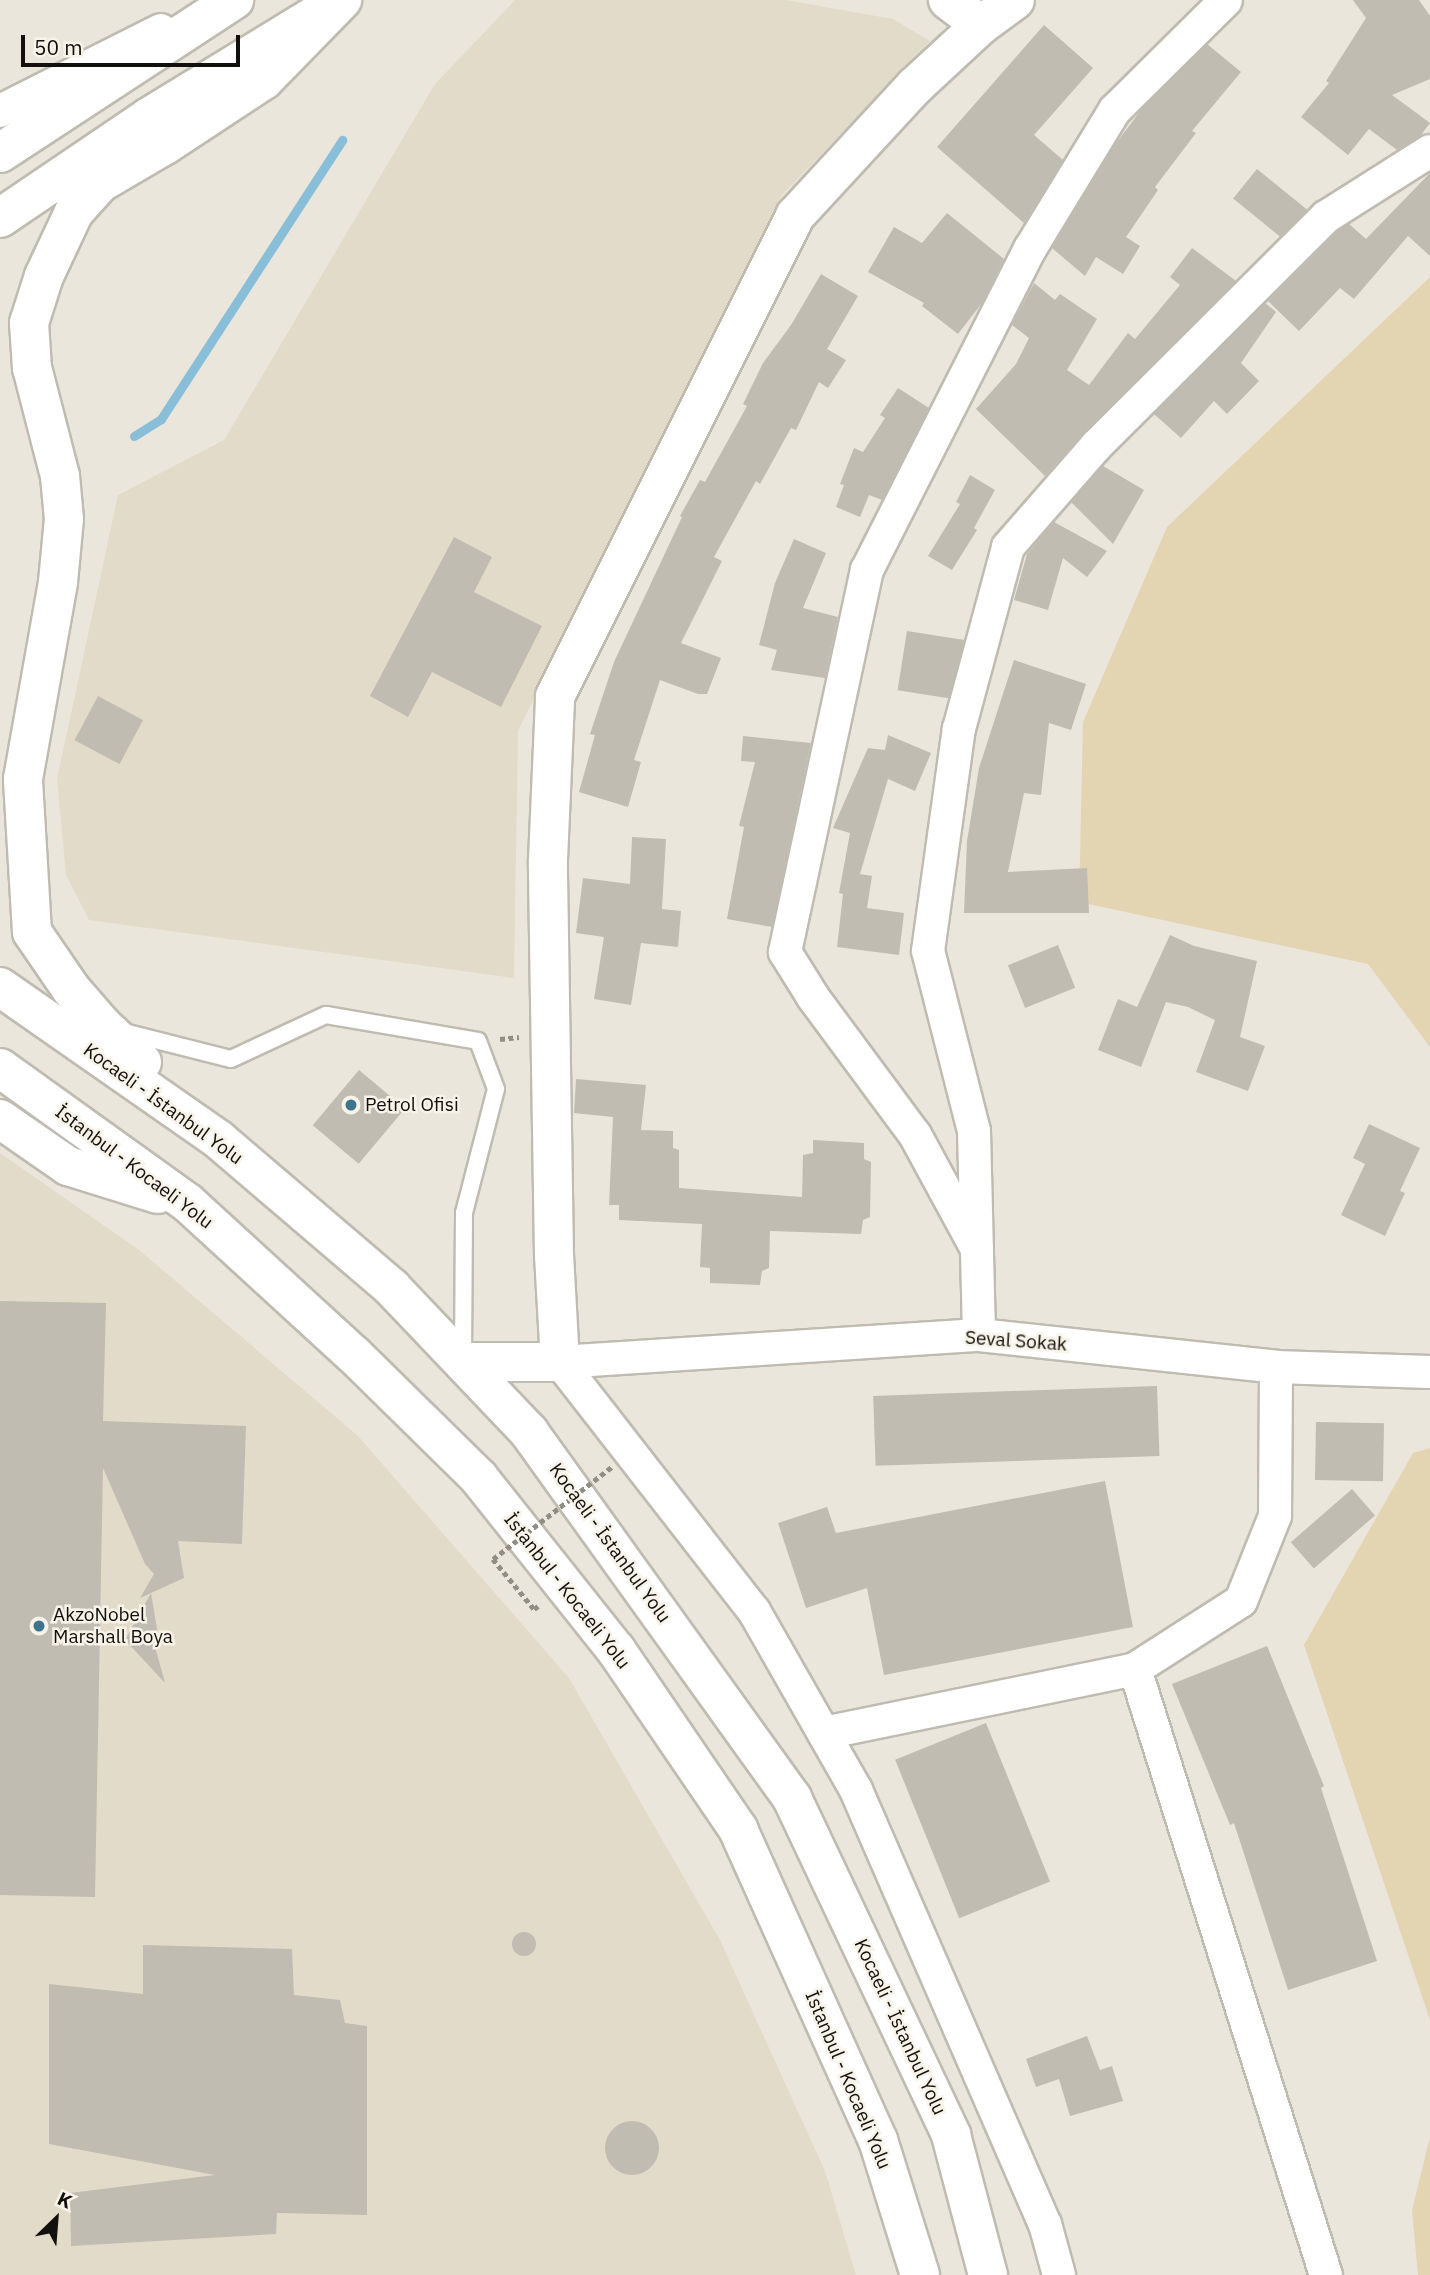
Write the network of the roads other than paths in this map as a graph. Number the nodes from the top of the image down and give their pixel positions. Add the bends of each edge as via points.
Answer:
1 (222, 0) edge
2 (234, 0) edge
3 (340, 0) edge
4 (948, 0) edge
5 (1015, 0) edge
6 (1226, 0) edge
7 (981, 25) junction
8 (0, 111) edge
9 (1430, 150) edge
10 (0, 153) edge
11 (0, 218) edge
12 (0, 987) edge
13 (103, 1026) junction
14 (0, 1068) edge
15 (0, 1119) edge
16 (270, 1184) junction
17 (188, 1203) junction
18 (977, 1249) junction
19 (979, 1335) junction
20 (463, 1362) junction
21 (560, 1362) junction
22 (1276, 1367) junction
23 (1430, 1372) edge
24 (1135, 1669) junction
25 (824, 1733) junction
26 (920, 2275) edge
27 (988, 2275) edge
28 (1059, 2275) edge
29 (1326, 2275) edge

1 - 8 street
2 - 10 main road
3 - 11 main road via 149,117
3 - 13 main road via 264,80 100,183 74,212 44,276 29,323 32,368 60,476 64,519 58,582 23,779 32,932
4 - 7 main road
5 - 7 main road
6 - 18 street via 1115,110 1030,249 867,570 785,952 915,1135
7 - 21 main road via 914,87 795,216 555,697 548,860
9 - 18 street via 1326,217 1097,446 1009,547 959,729 928,951 974,1131
12 - 16 main road, Kocaeli - İstanbul Yolu via 219,1140
13 - 16 main road via 202,1108
13 - 20 lane via 231,1059 326,1015 478,1041 496,1089 464,1213
14 - 17 main road, İstanbul - Kocaeli Yolu
15 - 17 main road via 68,1166
16 - 20 main road, Kocaeli - İstanbul Yolu via 392,1288
17 - 26 main road, İstanbul - Kocaeli Yolu via 354,1354 479,1478 623,1661 738,1829 878,2140
18 - 19 street
19 - 21 street, Seval Sokak
19 - 22 street, Seval Sokak
20 - 21 main road
20 - 27 main road, Kocaeli - İstanbul Yolu via 529,1432 792,1798 951,2135
21 - 25 street via 754,1611
22 - 23 street, Seval Sokak
22 - 24 street via 1275,1516 1241,1601
24 - 25 street
24 - 29 street
25 - 28 street via 856,1790 1045,2224

